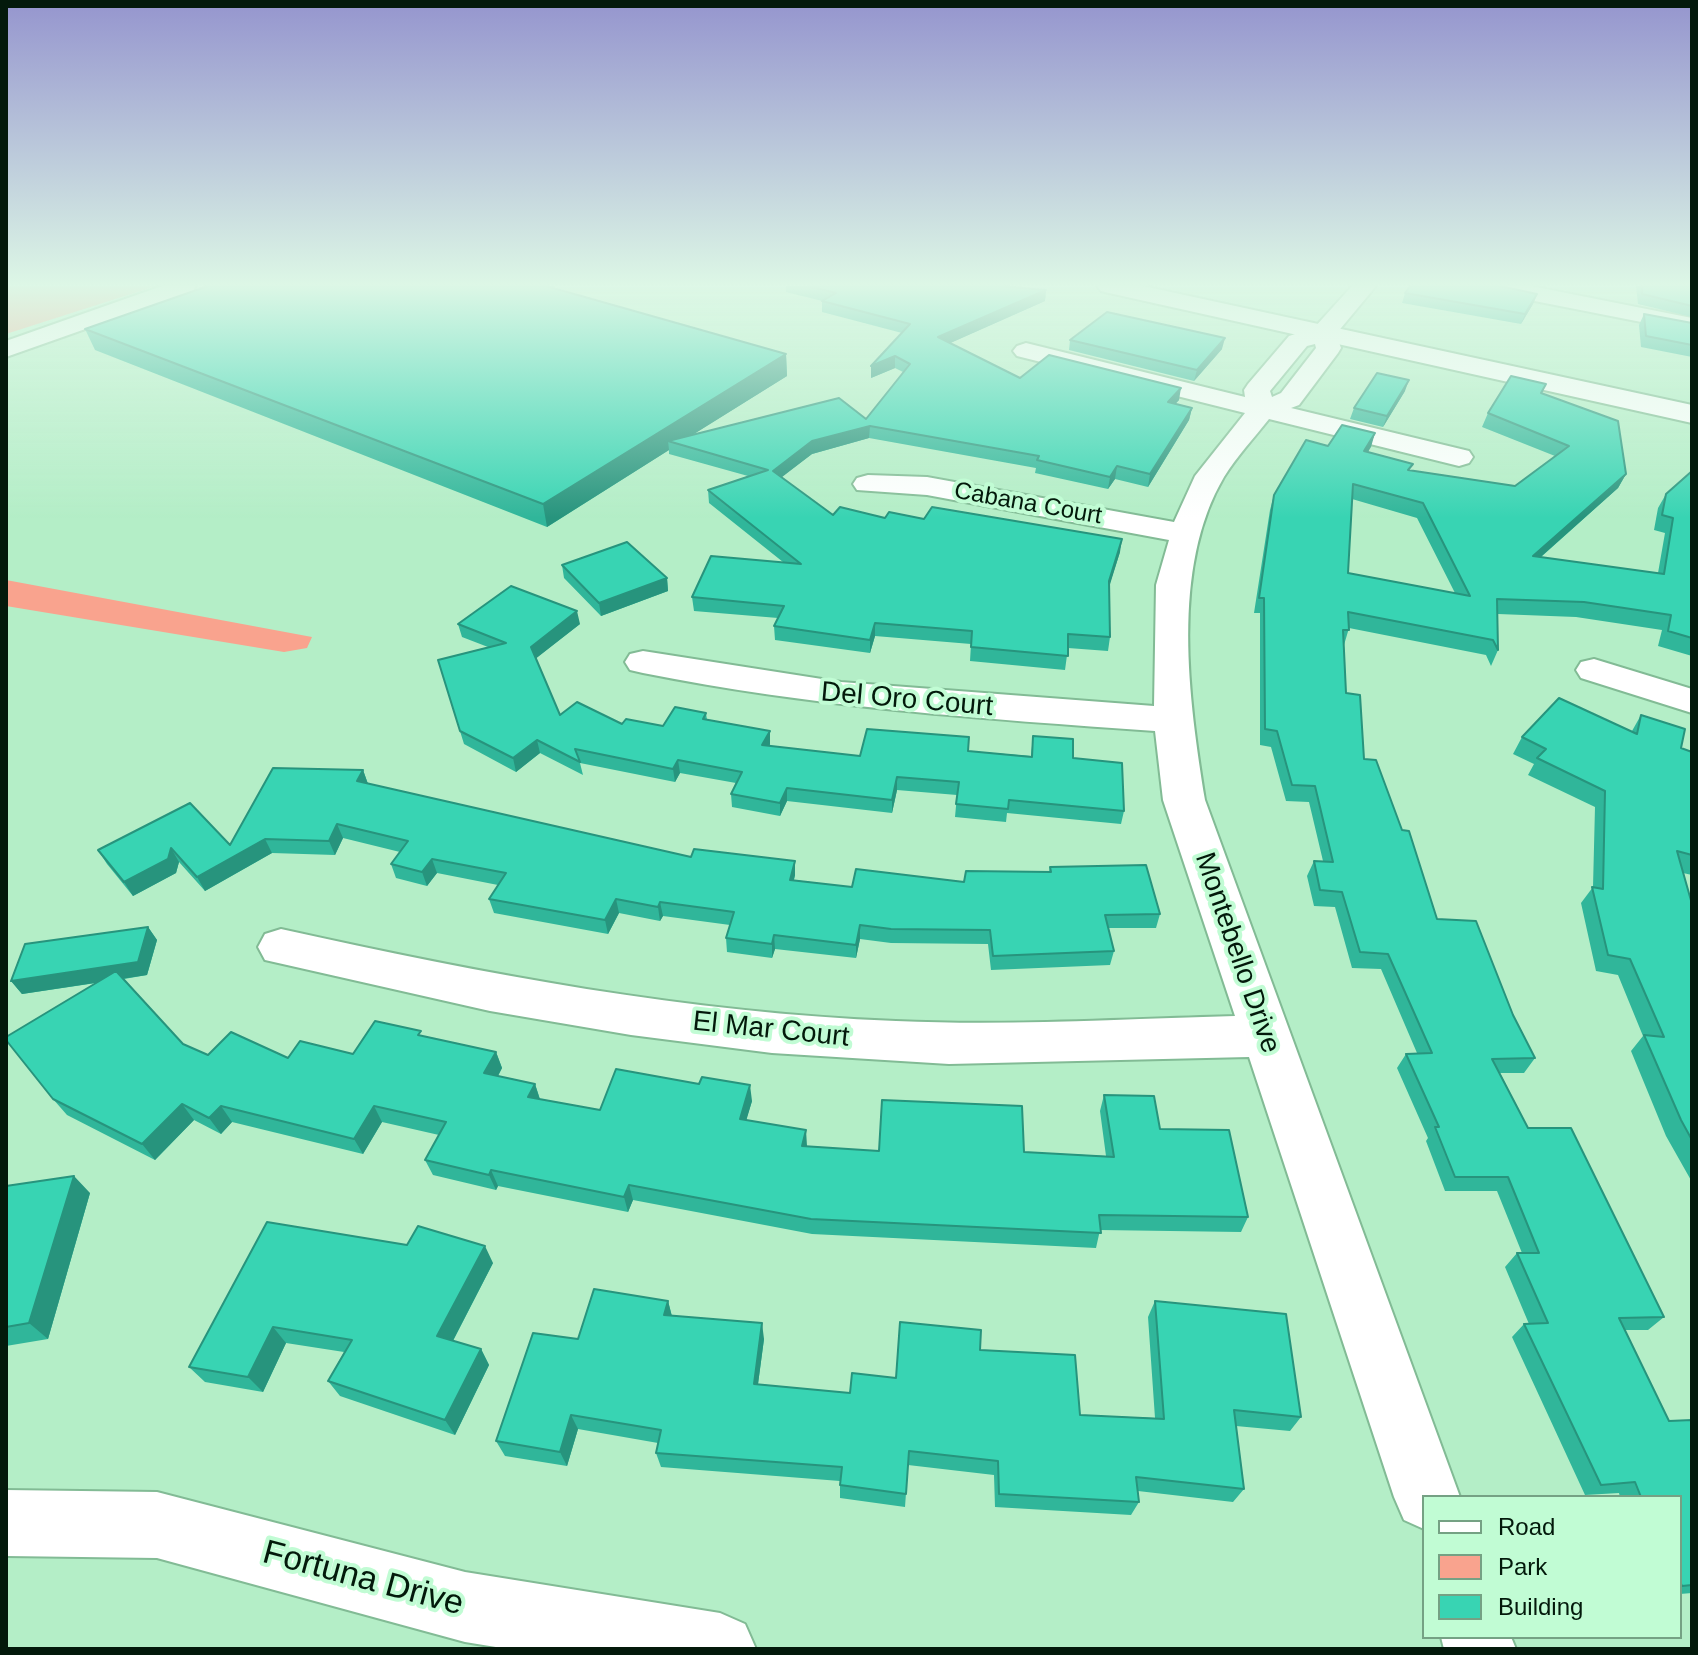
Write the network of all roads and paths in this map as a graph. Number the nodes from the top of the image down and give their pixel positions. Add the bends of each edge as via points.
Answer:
1 (1075, 363) edge
2 (1317, 363) edge
3 (1481, 363) edge
4 (1520, 363) edge
5 (1692, 396) edge
6 (1261, 410) junction
7 (1692, 414) edge
8 (1459, 457) dead end
9 (868, 484) dead end
10 (1186, 534) junction
11 (643, 662) dead end
12 (1594, 670) dead end
13 (1692, 701) edge
14 (1173, 720) junction
15 (281, 947) dead end
16 (1267, 1036) junction
17 (1426, 1495) edge
18 (6, 1523) edge
19 (720, 1649) edge

1 - 6 street
2 - 6 street, Montebello Drive via 1290,399
3 - 7 main road
4 - 5 main road
6 - 8 street
6 - 10 street, Montebello Drive via 1210,476
9 - 10 street, Cabana Court via 927,486
10 - 14 street, Montebello Drive via 1173,585
11 - 14 street, Del Oro Court via 841,696
12 - 13 street
14 - 16 street, Montebello Drive via 1184,800
15 - 16 street, El Mar Court via 386,972 665,1020 844,1039 1029,1045
16 - 17 street, Montebello Drive
18 - 19 street, Fortuna Drive via 157,1525 465,1607

